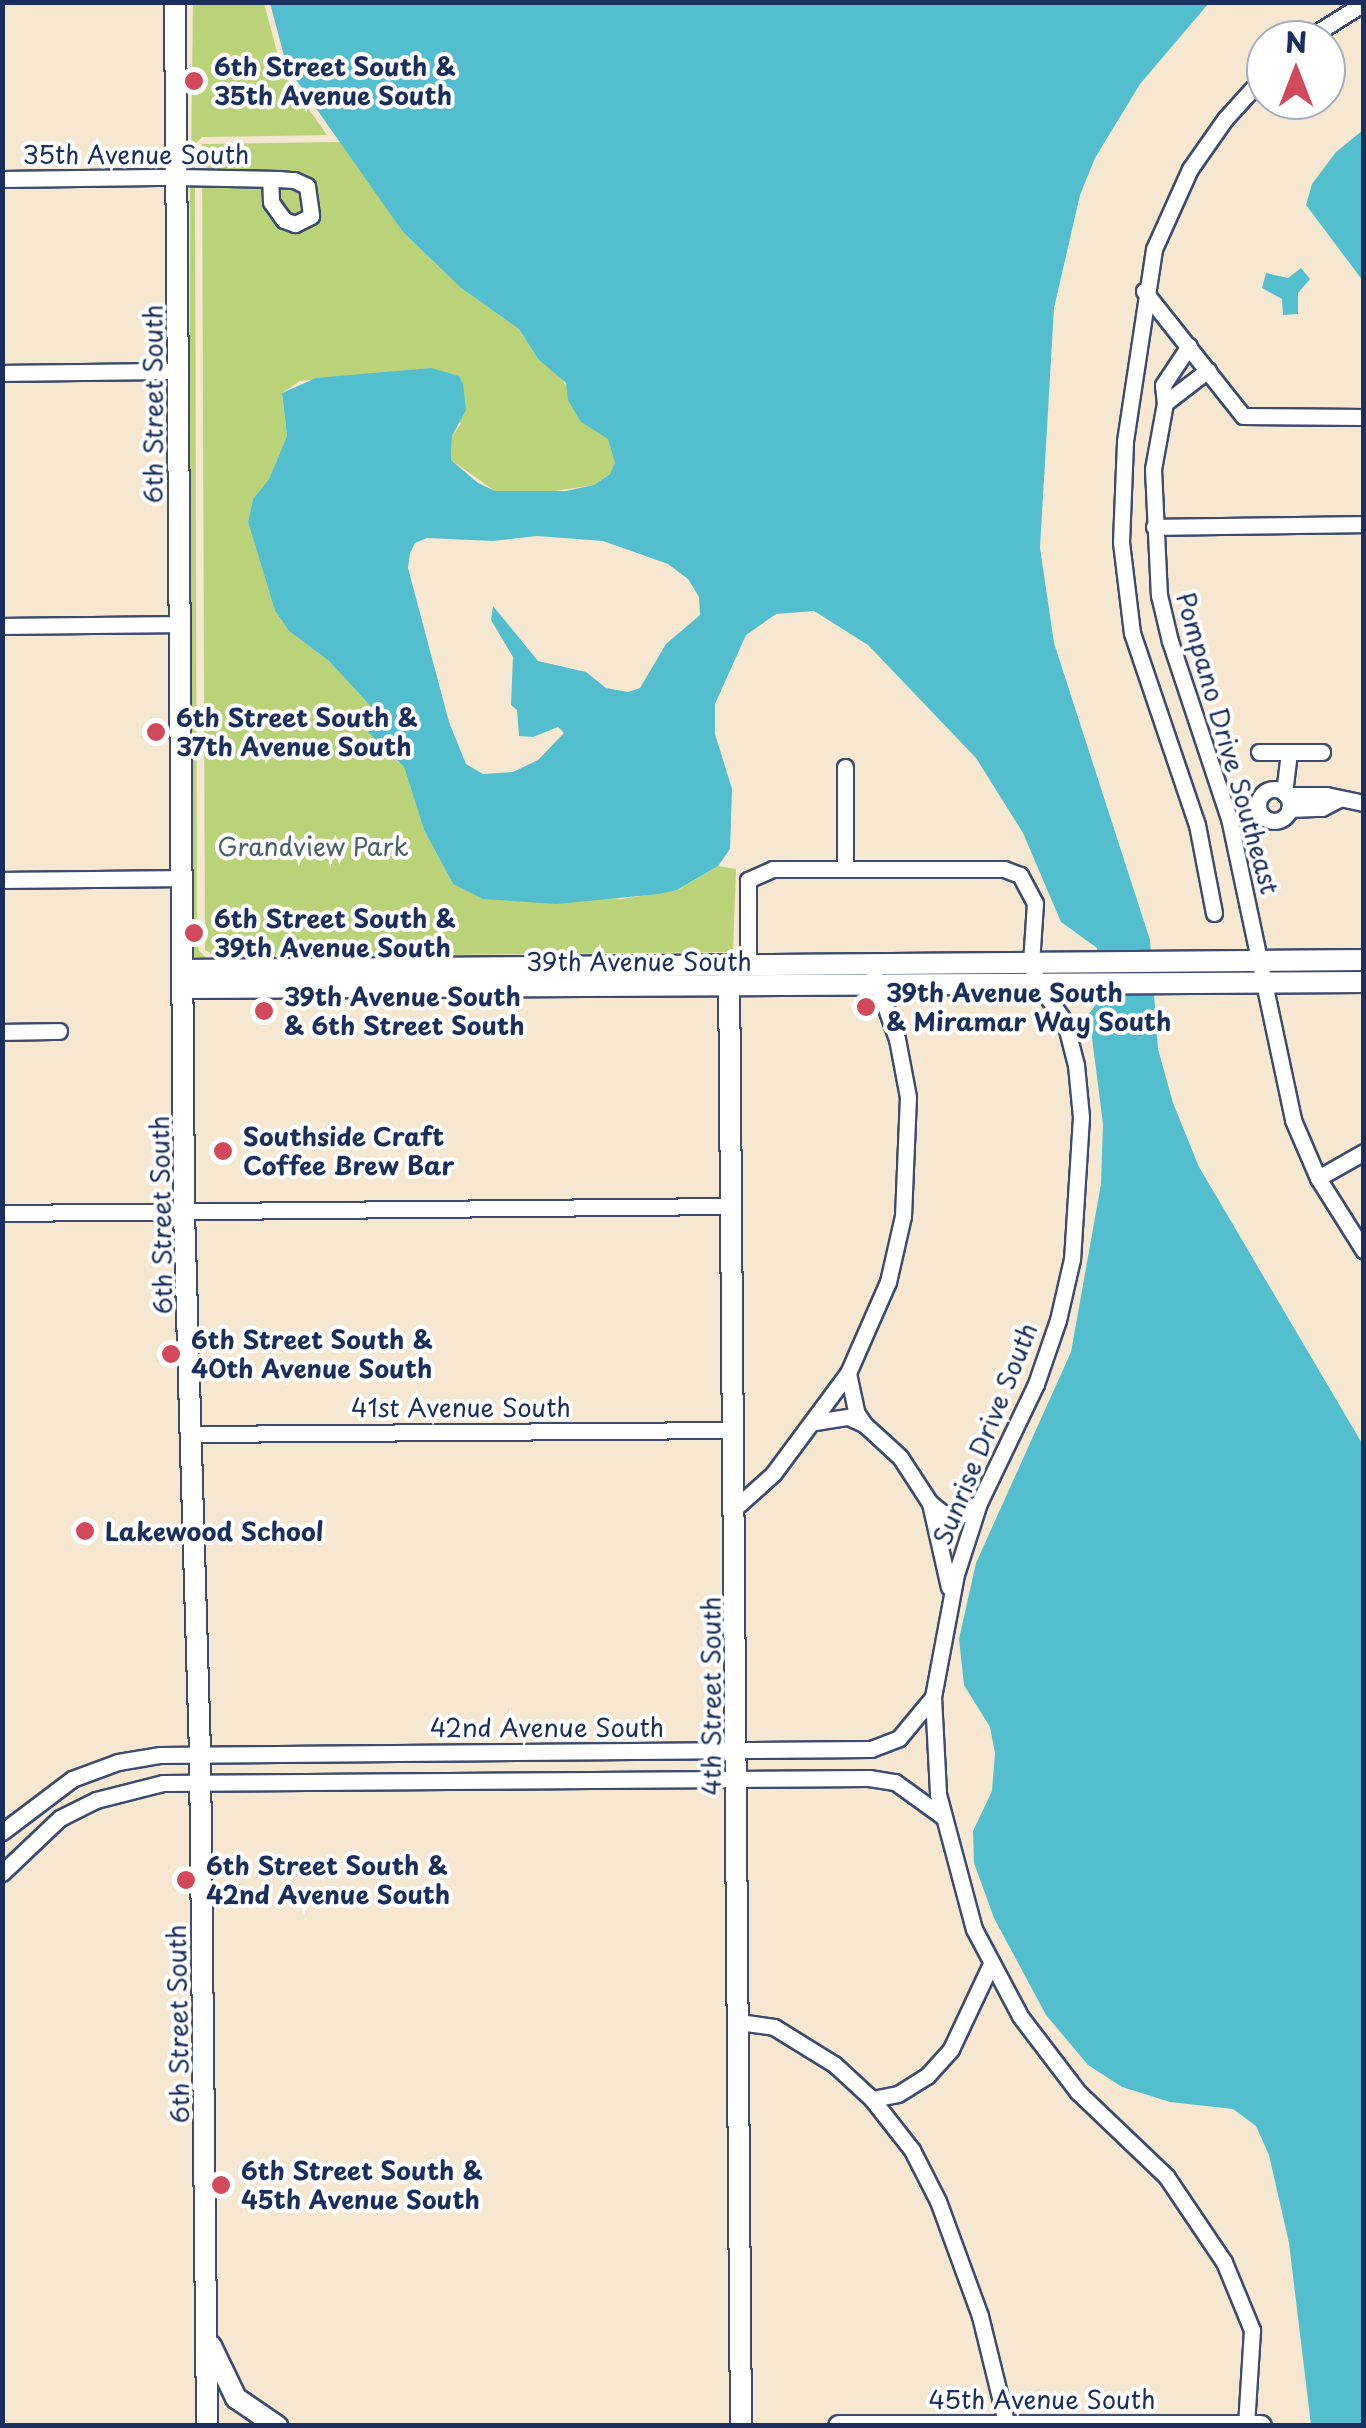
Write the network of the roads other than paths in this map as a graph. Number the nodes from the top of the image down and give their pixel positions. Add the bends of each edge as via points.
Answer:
1 (176, 2) edge
2 (1364, 3) edge
3 (1337, 20) edge
4 (1246, 96) edge
5 (177, 177) junction
6 (2, 179) edge
7 (270, 179) dead end
8 (1144, 291) junction
9 (1199, 358) junction
10 (178, 371) junction
11 (2, 373) edge
12 (1165, 403) junction
13 (1364, 416) edge
14 (1364, 524) edge
15 (1154, 527) junction
16 (180, 624) junction
17 (2, 626) edge
18 (1258, 752) dead end
19 (1289, 752) junction
20 (1322, 752) dead end
21 (845, 766) dead end
22 (1286, 799) junction
23 (1364, 803) edge
24 (1258, 809) junction
25 (1229, 818) junction
26 (845, 869) junction
27 (181, 878) junction
28 (2, 880) edge
29 (1214, 913) dead end
30 (1364, 960) edge
31 (736, 972) junction
32 (1260, 972) junction
33 (1035, 974) junction
34 (874, 975) junction
35 (182, 979) junction
36 (1364, 982) edge
37 (59, 1031) dead end
38 (2, 1032) edge
39 (1364, 1152) edge
40 (1318, 1178) junction
41 (732, 1206) junction
42 (184, 1211) junction
43 (2, 1213) edge
44 (1364, 1251) edge
45 (848, 1373) junction
46 (815, 1422) junction
47 (864, 1424) junction
48 (732, 1430) junction
49 (191, 1434) junction
50 (979, 1503) junction
51 (930, 1504) junction
52 (734, 1508) junction
53 (950, 1596) junction
54 (933, 1696) junction
55 (736, 1750) junction
56 (334, 1753) junction
57 (200, 1754) junction
58 (736, 1780) junction
59 (334, 1781) junction
60 (201, 1782) junction
61 (942, 1816) junction
62 (2, 1832) edge
63 (2, 1872) edge
64 (990, 1966) junction
65 (739, 2022) junction
66 (872, 2099) junction
67 (206, 2330) junction
68 (1007, 2424) edge
69 (1251, 2425) edge
70 (206, 2426) edge
71 (277, 2426) edge
72 (741, 2426) edge
73 (839, 2426) edge

1 - 5 street, 6th Street South
2 - 3 street
4 - 8 street via 1190,169 1154,249
5 - 6 street, 35th Avenue South
5 - 7 street, 35th Avenue South
5 - 10 street, 6th Street South
8 - 9 street
8 - 29 street via 1124,441 1123,586 1144,675 1196,825
9 - 12 street
9 - 12 street, Pompano Drive Southeast via 1163,385
9 - 13 street via 1243,416
10 - 11 street
10 - 16 street, 6th Street South
12 - 15 street, Pompano Drive Southeast via 1153,469
14 - 15 street
15 - 25 street, Pompano Drive Southeast via 1170,641
16 - 17 street
16 - 27 street, 6th Street South
18 - 19 street
19 - 20 street
19 - 22 street
21 - 26 street
22 - 23 street via 1322,808 1340,800
22 - 24 street via 1274,789 1265,792
22 - 24 street via 1284,817 1271,820
24 - 25 street
25 - 32 street, Pompano Drive Southeast
26 - 31 street, 4th Street South via 774,869 748,880
26 - 33 street via 1020,875 1035,903
27 - 28 street
27 - 35 street, 6th Street South
30 - 32 street
31 - 34 street, 39th Avenue South
31 - 35 street, 39th Avenue South
31 - 41 street, 4th Street South
32 - 33 street, 39th Avenue South
32 - 36 street
32 - 40 street, Pompano Drive Southeast via 1294,1120
33 - 34 street, 39th Avenue South
33 - 50 street, Sunrise Drive South via 1065,1022 1076,1065 1080,1166 1072,1259 1036,1384
34 - 45 street via 908,1097 908,1156 888,1282
35 - 42 street, 6th Street South
37 - 38 street
39 - 40 street
40 - 44 street, Pompano Drive Southeast
41 - 42 street
41 - 48 street, 4th Street South
42 - 43 street
42 - 49 street, 6th Street South
45 - 46 street
45 - 47 street
46 - 47 street via 848,1417
46 - 52 street via 774,1474
47 - 51 street via 900,1457
48 - 49 street, 41st Avenue South
48 - 52 street, 4th Street South
49 - 57 street, 6th Street South
50 - 51 street via 963,1514
50 - 53 street, Sunrise Drive South
51 - 53 street
52 - 55 street, 4th Street South
53 - 54 street, Sunrise Drive South
54 - 55 street, 42nd Avenue South via 899,1738 871,1749
54 - 61 street, Sunrise Drive South
55 - 56 street, 42nd Avenue South
55 - 58 street, 4th Street South
56 - 57 street, 42nd Avenue South
56 - 59 street
57 - 60 street, 6th Street South
57 - 62 street, 42nd Avenue South via 118,1762 72,1779
58 - 59 street, 42nd Avenue South
58 - 61 street, 42nd Avenue South via 895,1782
58 - 65 street, 4th Street South
59 - 60 street, 42nd Avenue South
60 - 63 street, 42nd Avenue South via 132,1788 96,1800 60,1818
60 - 67 street, 6th Street South
61 - 64 street, Sunrise Drive South
64 - 66 street via 950,2049 898,2094
64 - 69 street, Sunrise Drive South via 1048,2055 1166,2176 1224,2262 1252,2330
65 - 66 street via 795,2036
65 - 72 street, 4th Street South
66 - 68 street via 912,2150 938,2200 980,2316
67 - 70 street, 6th Street South
67 - 71 street via 226,2385
68 - 69 street, 45th Avenue South
68 - 73 street, 45th Avenue South

